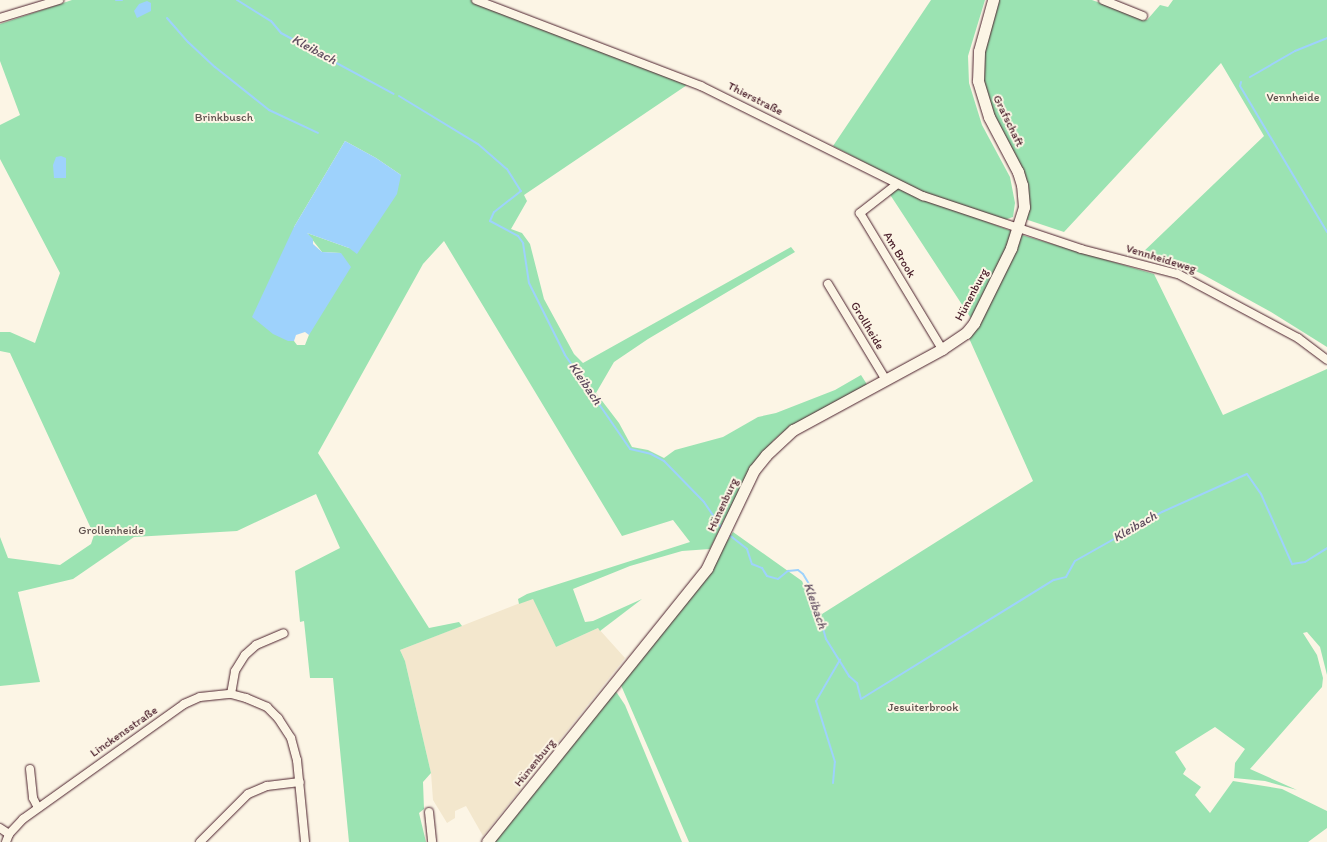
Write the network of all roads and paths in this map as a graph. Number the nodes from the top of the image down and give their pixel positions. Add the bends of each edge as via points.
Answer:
1 (59, 0) edge
2 (476, 0) edge
3 (994, 0) edge
4 (1103, 0) edge
5 (1143, 16) dead end
6 (0, 18) edge
7 (896, 185) junction
8 (1018, 229) junction
9 (828, 284) dead end
10 (942, 349) junction
11 (1327, 360) edge
12 (886, 380) junction
13 (284, 633) dead end
14 (231, 694) junction
15 (30, 769) dead end
16 (300, 782) junction
17 (38, 808) junction
18 (429, 812) dead end
19 (0, 828) edge
20 (7, 838) edge
21 (200, 842) edge
22 (305, 842) edge
23 (432, 842) edge
24 (487, 842) edge

1 - 6 street
2 - 7 street, Thierstraße via 700,86
3 - 8 street, Grafschaft via 979,52 978,81 989,117 1022,185 1024,207
4 - 5 street
7 - 8 street, Thierstraße
7 - 10 street, Am Brook via 860,213
8 - 10 street, Hünenburg via 974,323 966,333
8 - 11 street, Vennheideweg via 1178,274 1298,338
9 - 12 street, Grollheide
10 - 12 street, Hünenburg
12 - 24 street, Hünenburg via 808,420 780,440 754,470 707,568
13 - 14 street via 256,645 245,655 235,671
14 - 16 street, Linckensstraße via 261,704 278,718 294,747
14 - 17 street, Linckensstraße via 200,697 184,704
15 - 17 street via 33,798
16 - 21 street via 267,786 248,794
16 - 22 street, Linckensstraße
17 - 20 street, Linckensstraße
18 - 23 street
19 - 20 street, Linckensstraße

